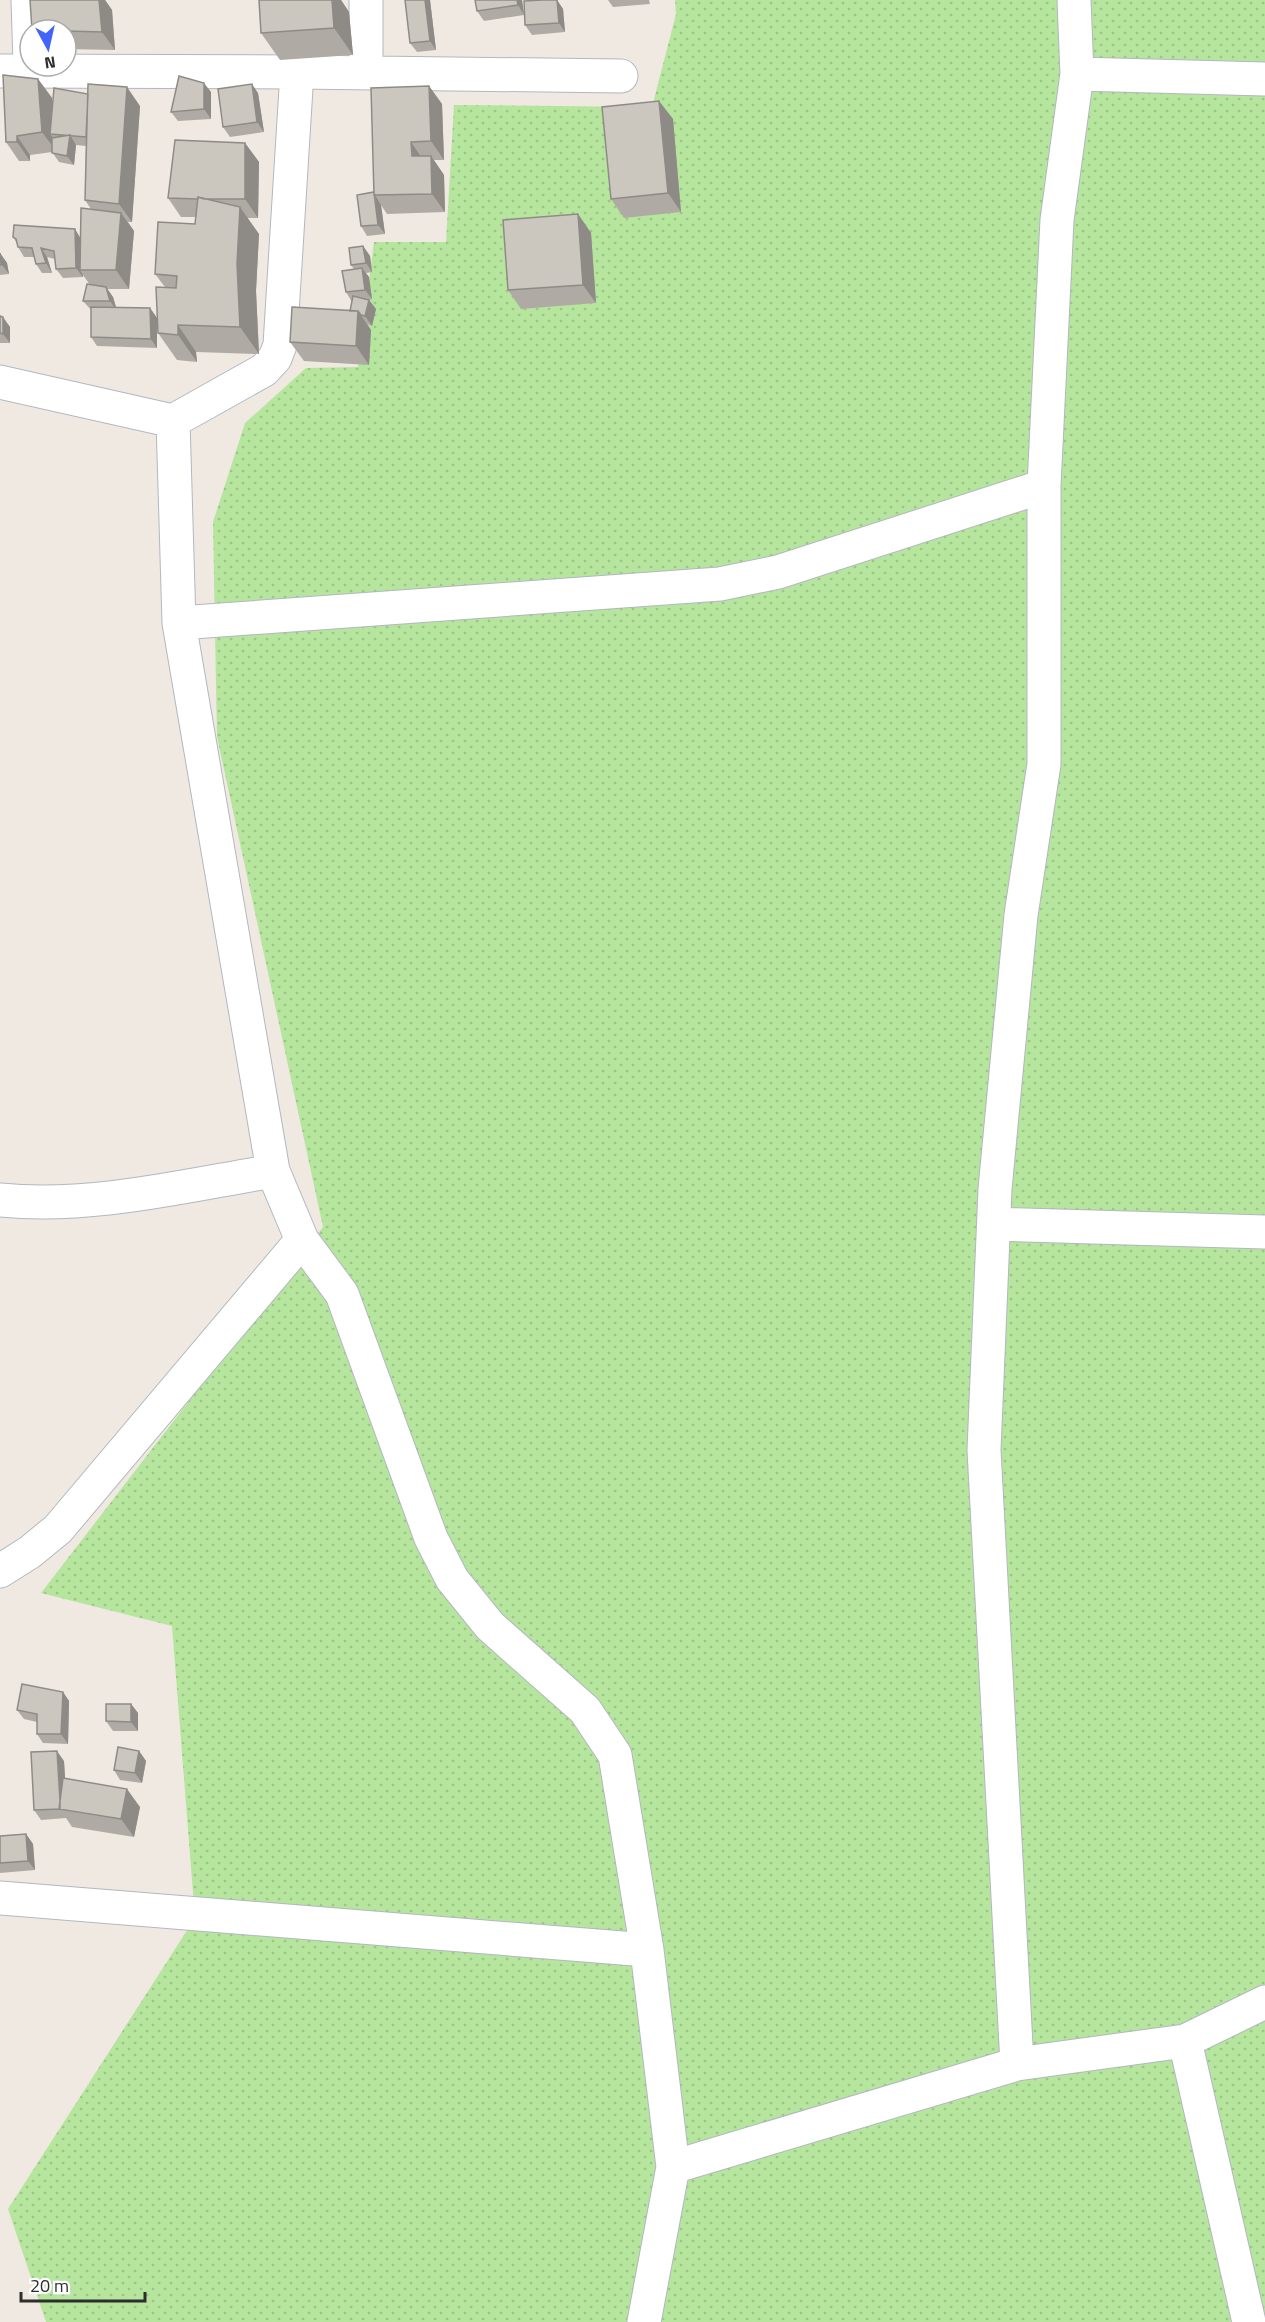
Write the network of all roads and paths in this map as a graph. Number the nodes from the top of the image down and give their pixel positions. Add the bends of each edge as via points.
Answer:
1 (28, 0) edge
2 (366, 0) edge
3 (1074, 0) edge
4 (27, 18) edge
5 (78, 69) edge
6 (297, 72) junction
7 (366, 73) junction
8 (1077, 74) junction
9 (621, 76) dead end
10 (1265, 79) edge
11 (0, 382) edge
12 (173, 421) junction
13 (1044, 486) junction
14 (180, 622) junction
15 (273, 1171) junction
16 (0, 1200) edge
17 (994, 1224) junction
18 (1265, 1232) edge
19 (302, 1240) junction
20 (0, 1570) edge
21 (0, 1898) edge
22 (647, 1950) junction
23 (1265, 2002) edge
24 (1185, 2041) junction
25 (1017, 2064) junction
26 (673, 2167) junction
27 (644, 2322) edge
28 (1249, 2322) edge

1 - 4 street
2 - 7 street
3 - 8 street
5 - 6 street
6 - 7 street
6 - 12 street via 280,345 264,370
7 - 9 street
8 - 10 street
8 - 13 street via 1056,220
11 - 12 street
12 - 14 street
13 - 14 street via 778,572 720,584
13 - 17 street via 1044,764 1020,915
14 - 15 street
15 - 16 street via 106,1199
15 - 19 street
17 - 18 street
17 - 25 street via 984,1450
19 - 20 street via 58,1529
19 - 22 street via 342,1294 431,1538 452,1579 490,1626 585,1710 615,1755
21 - 22 street
22 - 26 street
23 - 24 street
24 - 25 street
24 - 28 street
25 - 26 street
26 - 27 street

